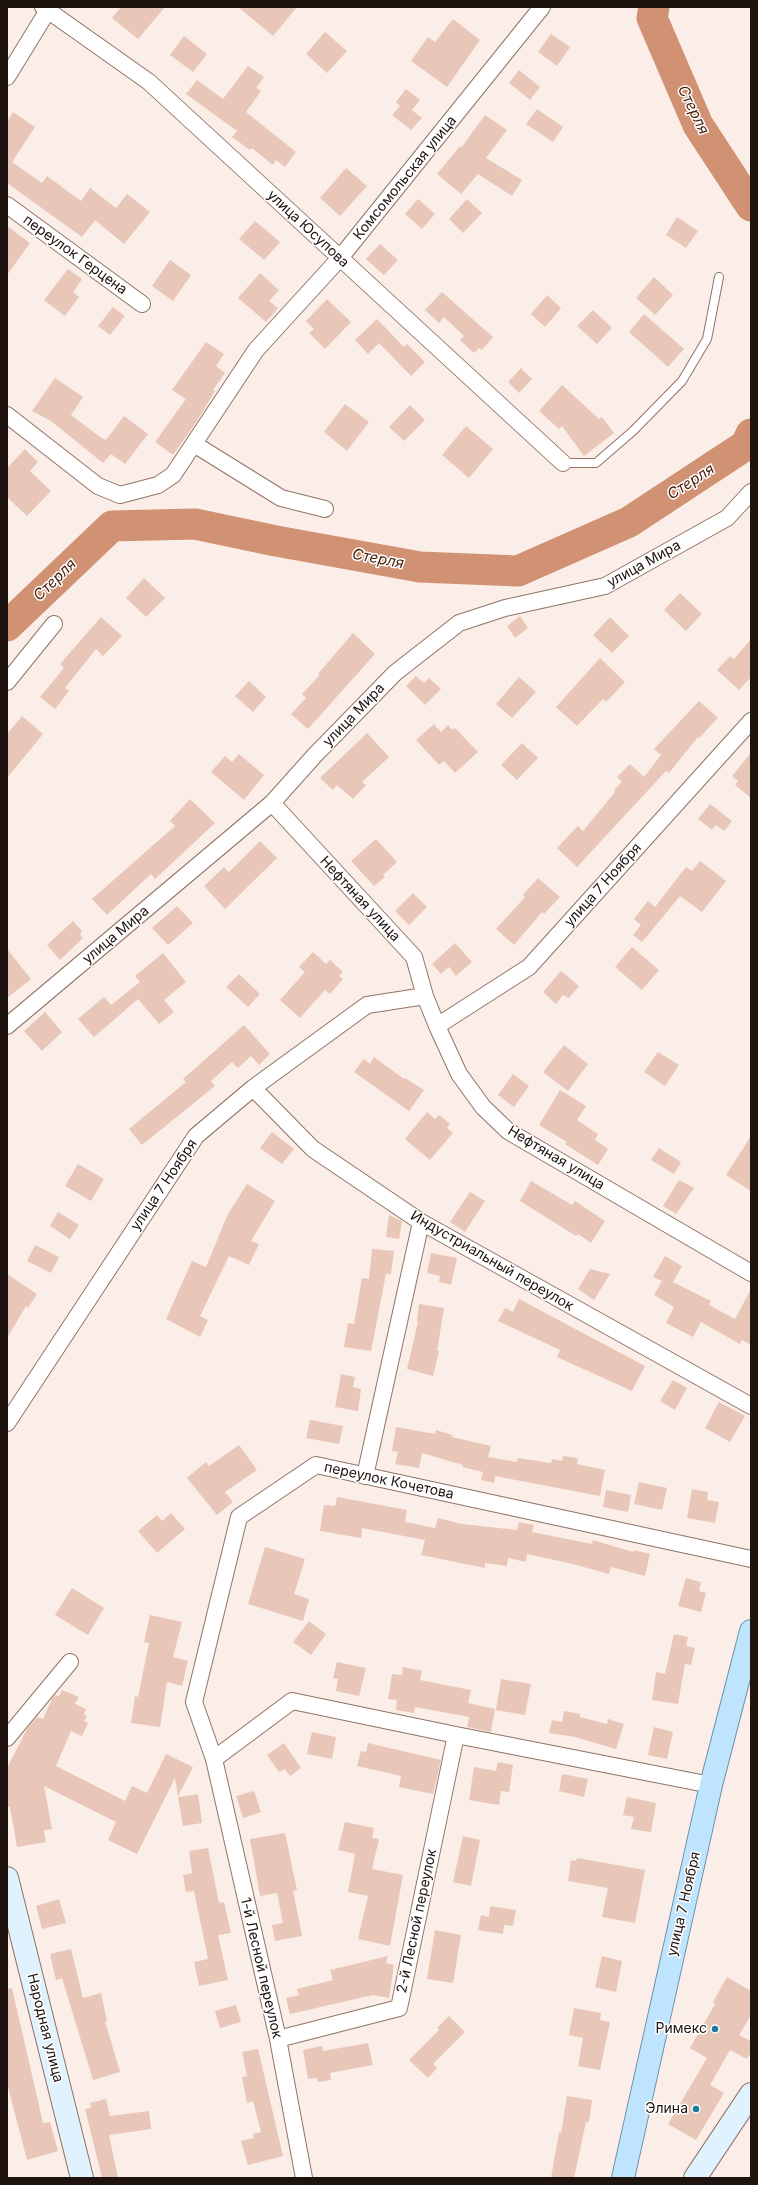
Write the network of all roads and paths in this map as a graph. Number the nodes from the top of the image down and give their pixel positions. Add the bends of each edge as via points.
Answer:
1 (542, 7) edge
2 (47, 8) edge
3 (7, 77) edge
4 (7, 205) edge
5 (340, 258) junction
6 (719, 277) dead end
7 (142, 304) dead end
8 (7, 415) edge
9 (194, 444) junction
10 (563, 463) joint
11 (751, 492) edge
12 (325, 509) dead end
13 (54, 624) dead end
14 (7, 682) edge
15 (751, 721) edge
16 (272, 803) junction
17 (425, 996) junction
18 (7, 1026) edge
19 (437, 1026) junction
20 (253, 1088) junction
21 (421, 1222) junction
22 (751, 1273) edge
23 (751, 1406) edge
24 (7, 1423) edge
25 (366, 1476) junction
26 (751, 1559) edge
27 (751, 1631) edge
28 (70, 1662) dead end
29 (456, 1735) junction
30 (7, 1738) edge
31 (214, 1759) junction
32 (711, 1785) junction
33 (7, 1878) edge
34 (278, 2040) junction
35 (751, 2094) edge
36 (82, 2178) edge
37 (304, 2178) edge
38 (623, 2178) edge
39 (695, 2178) edge

1 - 5 street, Комсомольская улица
2 - 3 street
2 - 5 street, улица Юсупова via 149,82
4 - 7 street, переулок Герцена
5 - 9 street, Комсомольская улица via 256,350
5 - 10 street, улица Юсупова
6 - 10 lane via 707,339 682,381 633,431 596,463
8 - 9 street, Комсомольская улица via 98,486 120,495 158,485 173,475
9 - 12 street via 281,498
11 - 16 street, улица Мира via 727,518 605,586 505,608 459,623 395,673
13 - 14 street
15 - 19 street, улица 7 Ноября via 530,967
16 - 17 street, Нефтяная улица via 414,957
16 - 18 street, улица Мира
17 - 19 street, Нефтяная улица
17 - 20 street, улица 7 Ноября via 367,1005
19 - 22 street, Нефтяная улица via 459,1074 483,1107 508,1131
20 - 21 street, Индустриальный переулок via 313,1148
20 - 24 street, улица 7 Ноября via 196,1136
21 - 23 street, Индустриальный переулок
21 - 25 street
25 - 26 street, переулок Кочетова
25 - 31 street, переулок Кочетова via 316,1465 239,1517 194,1702
27 - 32 main road, улица 7 Ноября
28 - 30 street
29 - 31 street via 292,1701
29 - 32 street
29 - 34 street, 2-й Лесной переулок via 399,2008
31 - 34 street, 1-й Лесной переулок
32 - 38 main road, улица 7 Ноября
33 - 36 street, Народная улица
34 - 37 street, 1-й Лесной переулок
35 - 39 street

